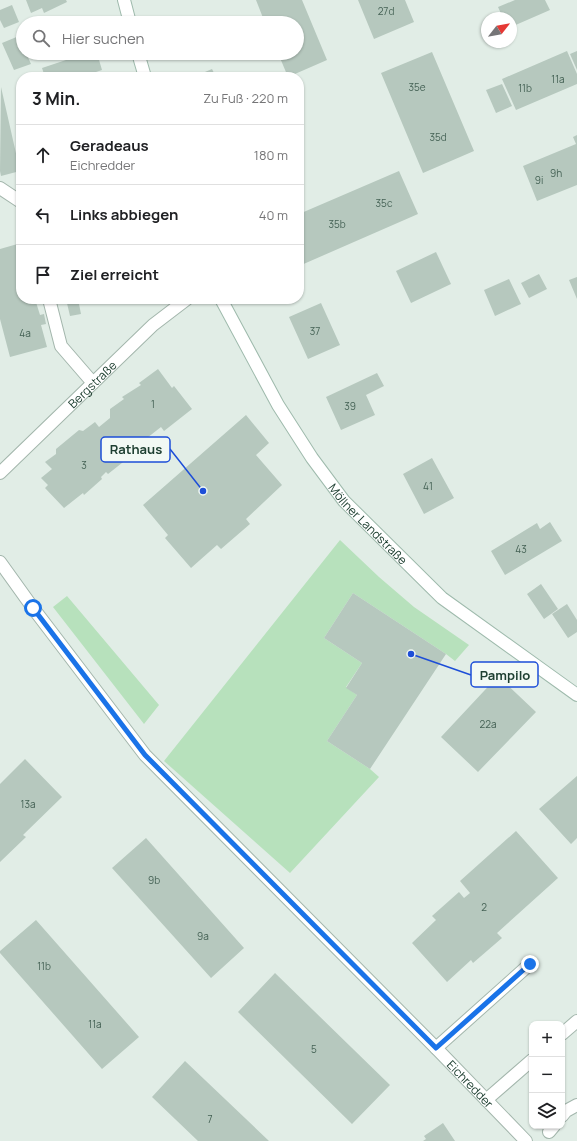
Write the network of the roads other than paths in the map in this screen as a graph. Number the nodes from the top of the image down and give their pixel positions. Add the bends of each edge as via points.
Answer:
1 (124, 0) edge
2 (128, 16) edge
3 (140, 60) edge
4 (144, 72) edge
5 (0, 188) edge
6 (16, 199) edge
7 (50, 304) edge
8 (180, 304) edge
9 (224, 304) edge
10 (93, 383) junction
11 (0, 473) edge
12 (0, 562) edge
13 (577, 695) edge
14 (530, 964) dead end
15 (577, 1020) edge
16 (565, 1031) edge
17 (436, 1048) junction
18 (529, 1063) edge
19 (486, 1100) junction
20 (577, 1105) edge
21 (565, 1112) edge
22 (526, 1141) edge

1 - 2 street
3 - 4 street
5 - 6 street
7 - 10 street via 61,346
8 - 10 street, Bergstraße via 153,325
9 - 13 street, Möllner Landstraße via 278,405 312,458 344,501 442,598
10 - 11 street, Bergstraße
12 - 17 street, Eichredder via 145,755
14 - 17 street
15 - 16 street
17 - 19 street, Eichredder
18 - 19 street
19 - 22 street, Eichredder
20 - 21 street

